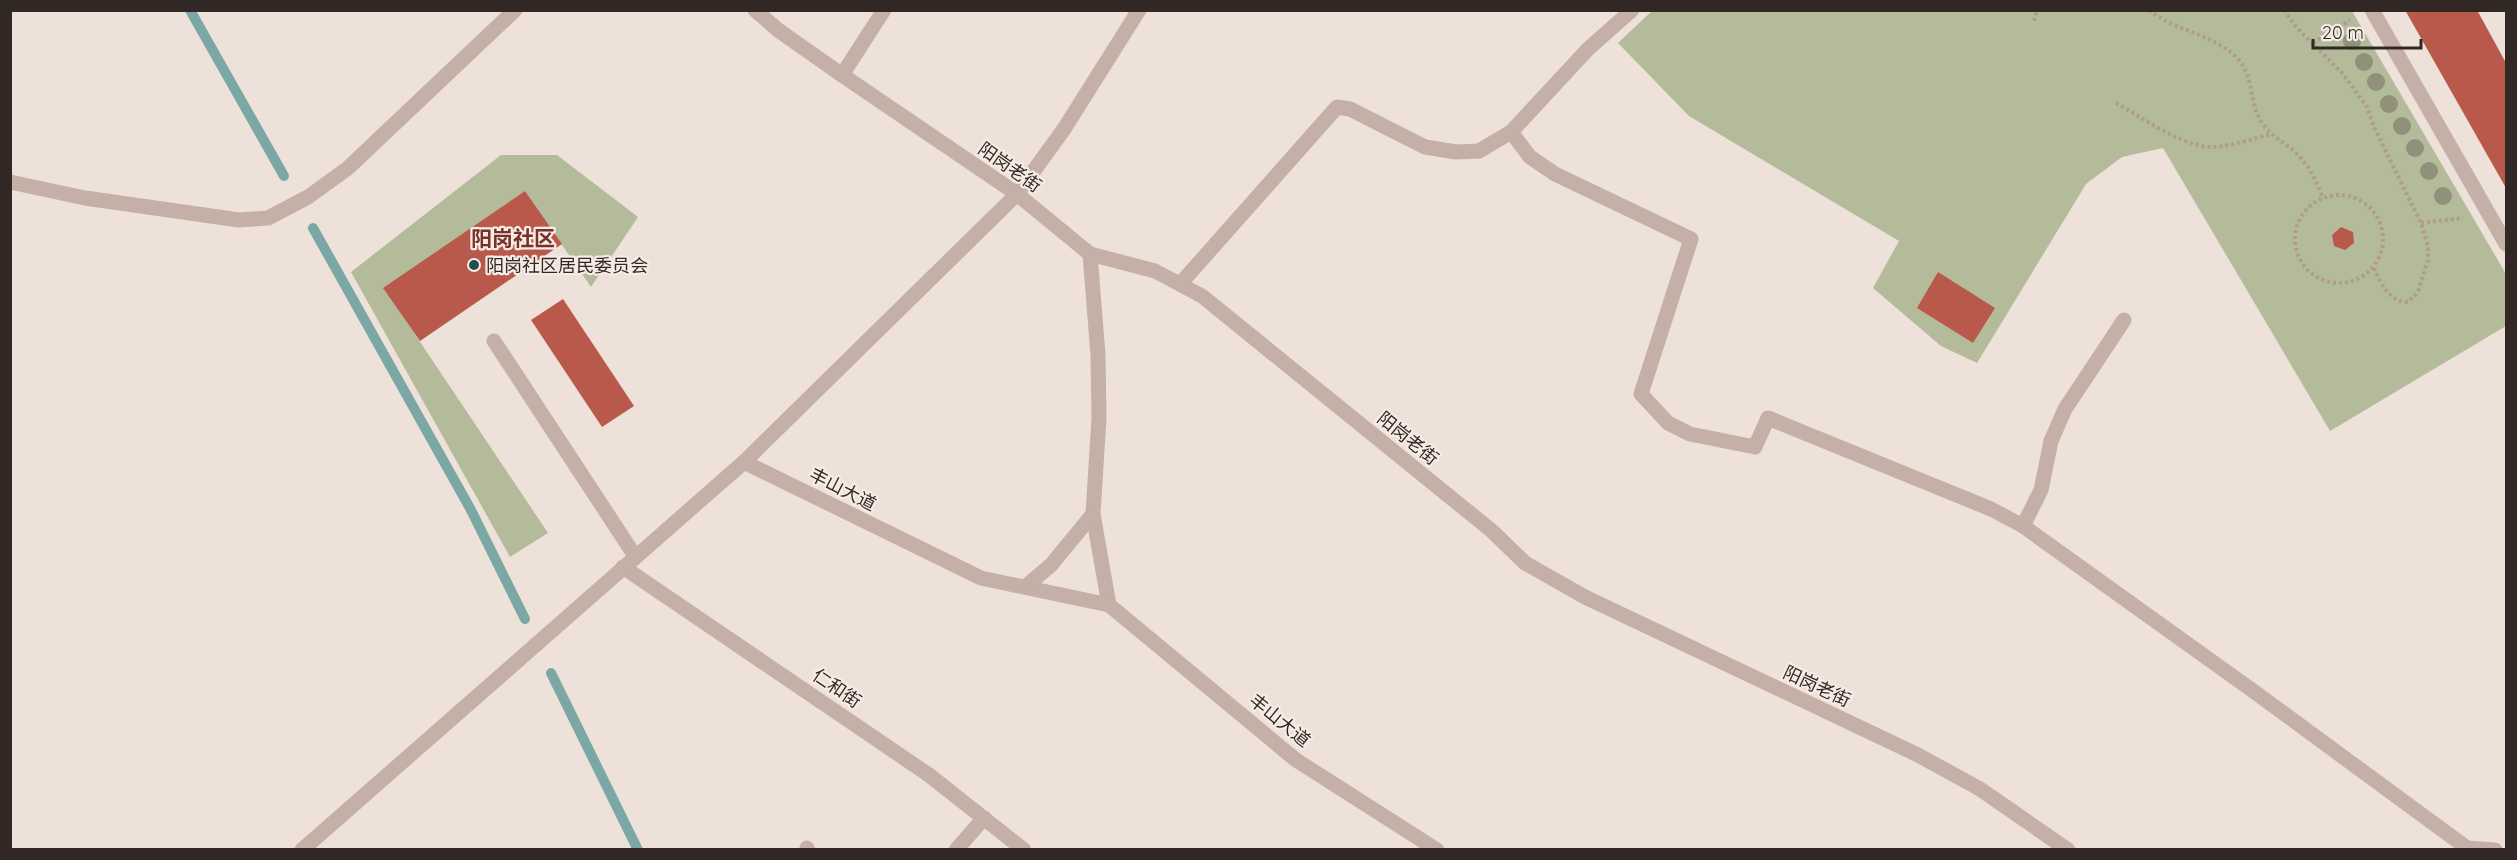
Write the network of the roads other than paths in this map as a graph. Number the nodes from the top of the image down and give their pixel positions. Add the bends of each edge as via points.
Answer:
1 (515, 10) edge
2 (755, 10) edge
3 (884, 10) edge
4 (1139, 10) edge
5 (1632, 10) edge
6 (2372, 10) edge
7 (842, 75) junction
8 (1511, 132) junction
9 (10, 182) edge
10 (1017, 194) junction
11 (2506, 244) edge
12 (1090, 254) junction
13 (1181, 283) junction
14 (2124, 320) dead end
15 (494, 341) dead end
16 (744, 462) junction
17 (1093, 514) junction
18 (2023, 526) junction
19 (635, 556) junction
20 (623, 567) junction
21 (1024, 587) junction
22 (1109, 605) junction
23 (984, 818) junction
24 (302, 849) edge
25 (956, 849) edge
26 (1024, 849) edge
27 (1437, 849) edge
28 (2068, 849) edge
29 (2495, 849) edge

1 - 9 street via 348,168 268,218 240,220 85,198
2 - 7 street, 阳岗老街
3 - 7 street
4 - 10 street via 1064,129
5 - 8 street via 1588,49
6 - 11 street
7 - 10 street, 阳岗老街
8 - 13 street via 1479,151 1456,152 1425,147 1337,107
8 - 18 street via 1530,157 1555,174 1691,239 1641,394 1668,423 1690,434 1755,447 1768,418
10 - 12 street, 阳岗老街
10 - 16 street
12 - 13 street, 阳岗老街 via 1155,271
12 - 17 street via 1099,418
13 - 28 street, 阳岗老街 via 1465,509 1525,563 1585,597 1918,755 1980,789
14 - 18 street via 2065,409 2051,441 2041,490
15 - 19 street
16 - 19 street
16 - 21 street, 丰山大道 via 981,578
17 - 21 street via 1051,565
17 - 22 street
18 - 29 street via 2467,848
19 - 20 street
20 - 23 street, 仁和街 via 929,775
20 - 24 street
21 - 22 street, 丰山大道
22 - 27 street, 丰山大道 via 1296,760
23 - 25 street
23 - 26 street, 仁和街

